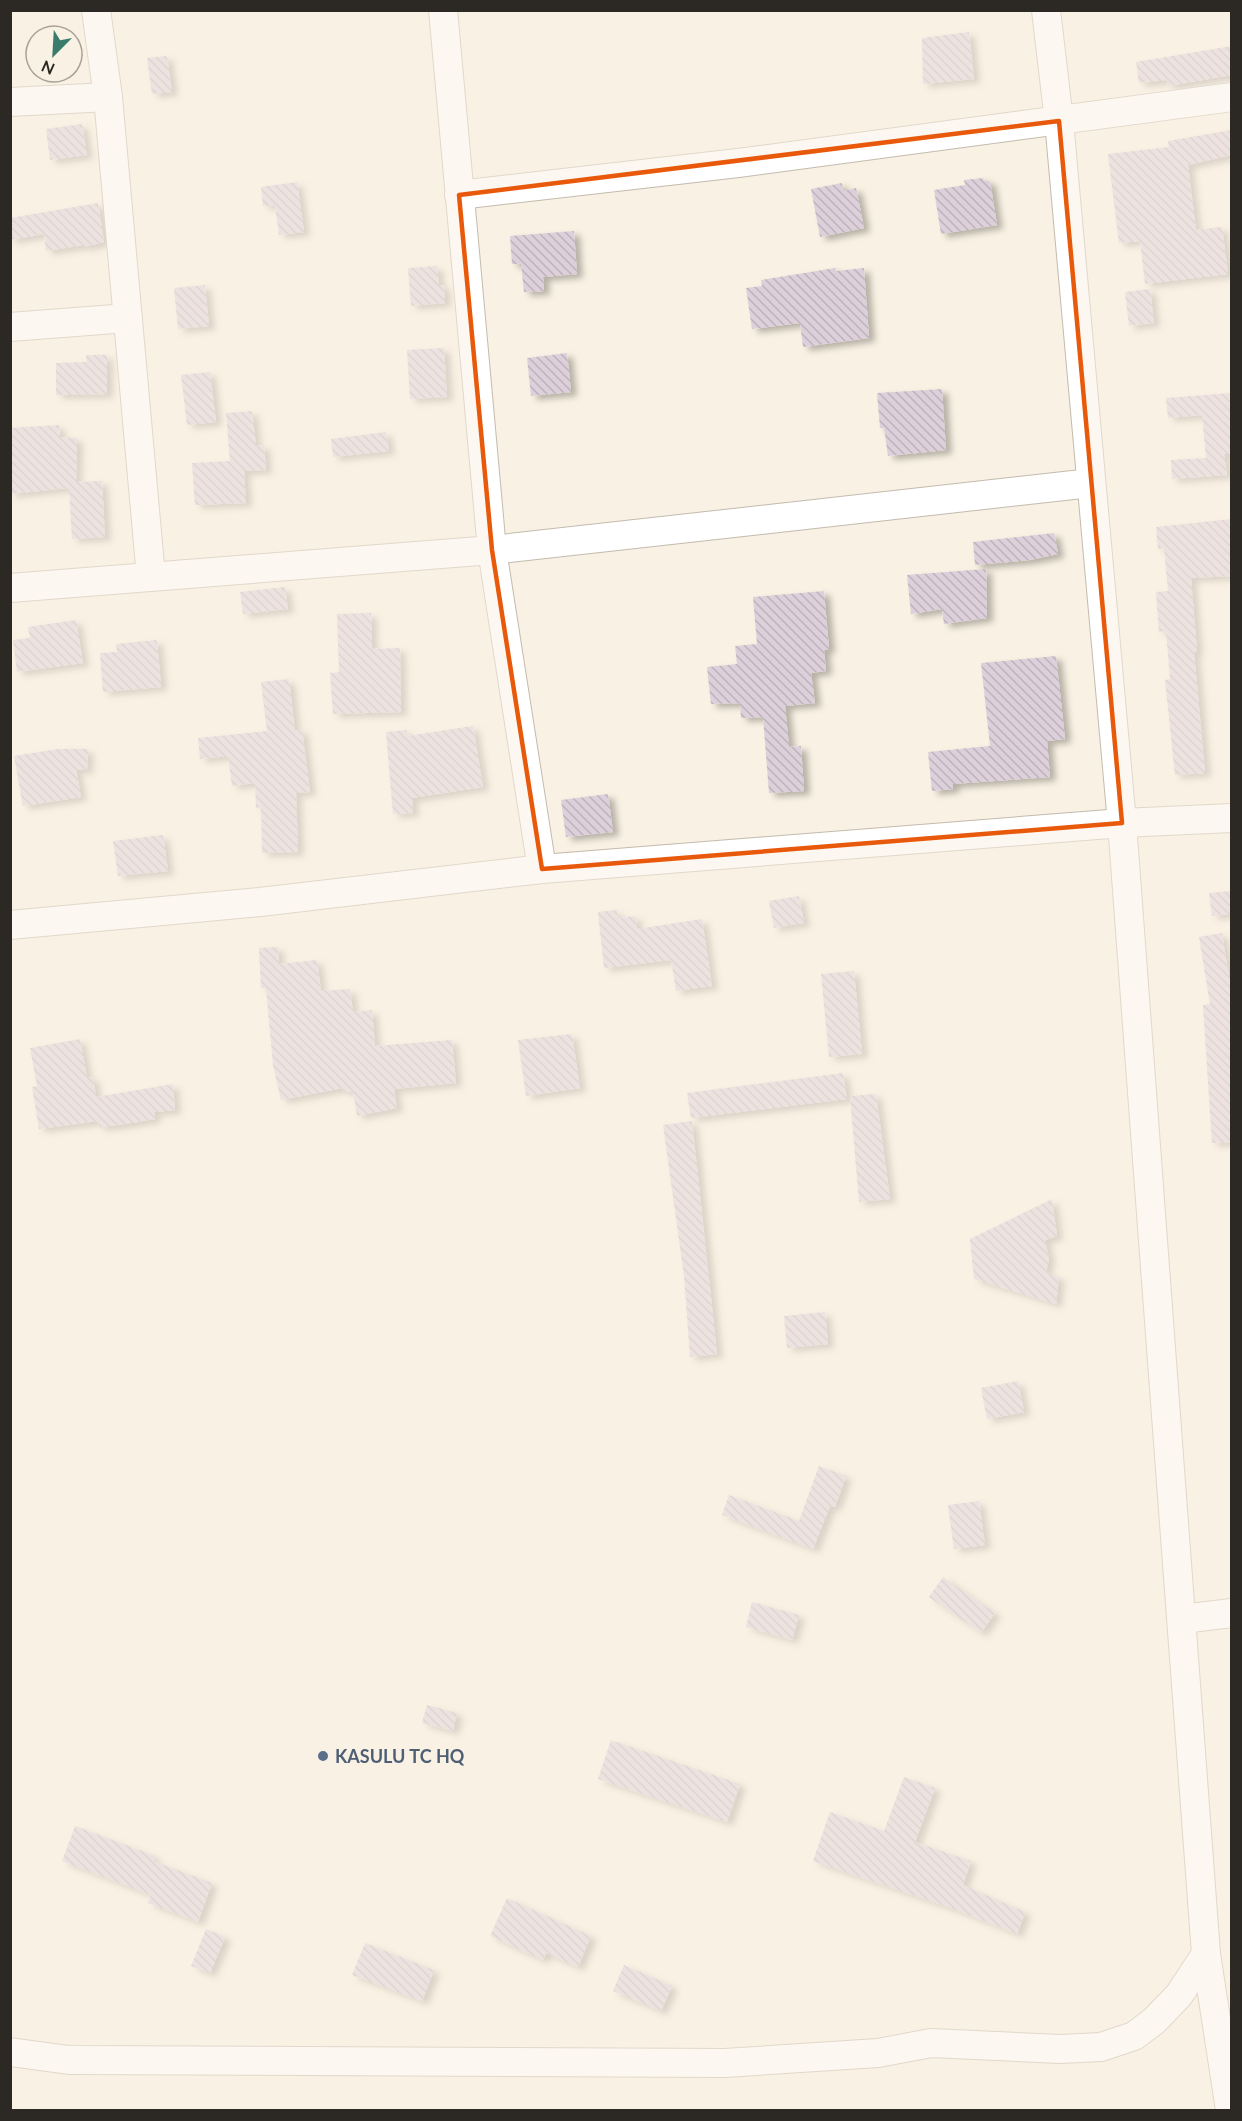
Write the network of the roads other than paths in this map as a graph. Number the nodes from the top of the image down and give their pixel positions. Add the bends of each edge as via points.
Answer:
1 (96, 10) edge
2 (443, 10) edge
3 (1046, 10) edge
4 (108, 97) junction
5 (1232, 97) edge
6 (10, 102) edge
7 (1059, 121) junction
8 (459, 195) junction
9 (128, 318) junction
10 (10, 327) edge
11 (1092, 483) junction
12 (492, 550) junction
13 (151, 577) junction
14 (10, 588) edge
15 (1232, 818) edge
16 (1122, 824) junction
17 (542, 869) junction
18 (10, 925) edge
19 (1232, 1614) edge
20 (1182, 1620) junction
21 (1206, 1954) junction
22 (10, 2052) edge
23 (1230, 2110) edge

1 - 4 street
2 - 8 street
3 - 7 street
4 - 6 street
4 - 9 street
5 - 7 street
7 - 8 street
7 - 11 street
8 - 12 street
9 - 10 street
9 - 13 street
11 - 12 street
11 - 16 street
12 - 13 street
12 - 17 street
13 - 14 street
15 - 16 street
16 - 17 street
16 - 20 street
17 - 18 street via 260,902
19 - 20 street
20 - 21 street
21 - 22 street via 1179,1995 1154,2020 1134,2036 1101,2047 931,2043 878,2053 725,2063 69,2061
21 - 23 street

